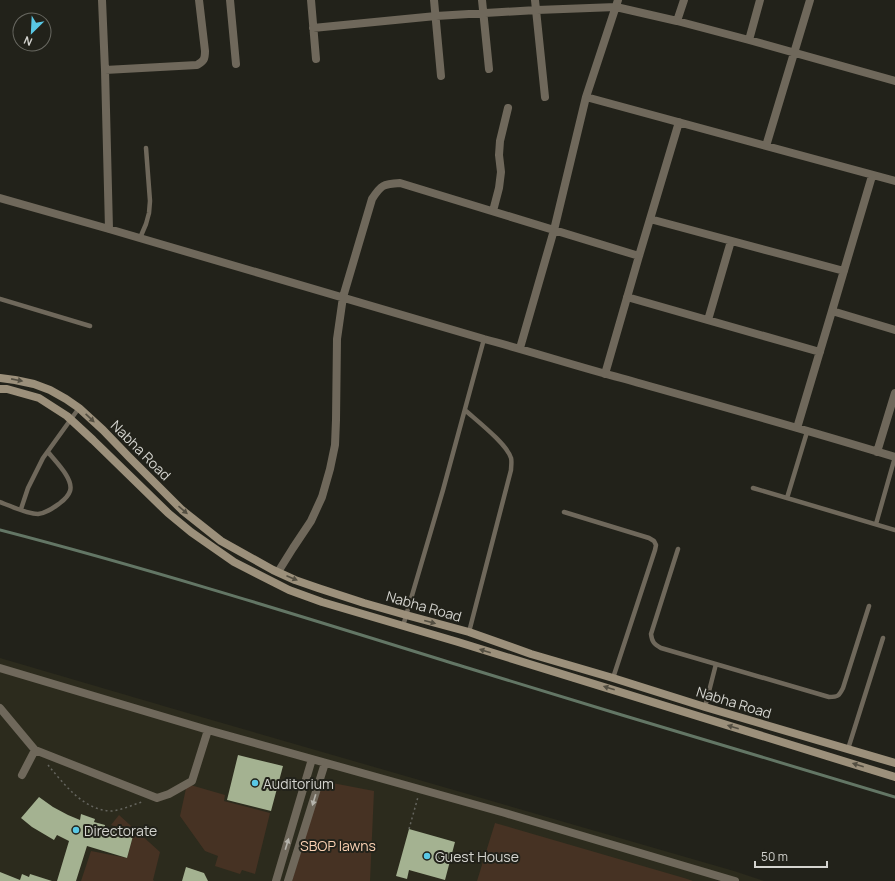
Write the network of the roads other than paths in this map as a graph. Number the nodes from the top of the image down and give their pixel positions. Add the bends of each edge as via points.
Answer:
1 (102, 0) edge
2 (199, 0) edge
3 (230, 0) edge
4 (311, 0) edge
5 (434, 0) edge
6 (482, 0) edge
7 (535, 0) edge
8 (684, 0) edge
9 (760, 0) edge
10 (810, 0) edge
11 (617, 4) edge
12 (537, 10) junction
13 (483, 14) junction
14 (436, 16) junction
15 (677, 21) junction
16 (313, 28) junction
17 (749, 40) junction
18 (795, 53) junction
19 (316, 59) dead end
20 (236, 64) dead end
21 (489, 69) dead end
22 (106, 70) junction
23 (441, 76) dead end
24 (895, 81) edge
25 (545, 97) dead end
26 (586, 97) junction
27 (508, 108) dead end
28 (679, 122) junction
29 (766, 146) junction
30 (146, 148) dead end
31 (872, 176) junction
32 (895, 181) edge
33 (0, 198) edge
34 (493, 211) junction
35 (650, 219) junction
36 (109, 229) junction
37 (554, 230) junction
38 (140, 238) junction
39 (730, 241) junction
40 (639, 256) junction
41 (844, 272) junction
42 (343, 297) junction
43 (627, 297) junction
44 (0, 298) edge
45 (832, 311) junction
46 (708, 320) junction
47 (90, 326) dead end
48 (895, 330) edge
49 (484, 339) junction
50 (520, 348) junction
51 (820, 352) junction
52 (605, 374) junction
53 (0, 378) edge
54 (0, 389) edge
55 (895, 393) edge
56 (80, 408) junction
57 (465, 410) junction
58 (71, 420) junction
59 (797, 428) junction
60 (807, 432) junction
61 (48, 452) junction
62 (877, 452) junction
63 (895, 457) edge
64 (753, 488) dead end
65 (787, 498) junction
66 (0, 502) edge
67 (21, 509) junction
68 (564, 512) dead end
69 (876, 524) junction
70 (895, 530) edge
71 (678, 549) dead end
72 (278, 572) junction
73 (869, 606) dead end
74 (406, 615) junction
75 (403, 626) junction
76 (469, 632) junction
77 (884, 638) dead end
78 (716, 664) junction
79 (0, 668) edge
80 (613, 678) junction
81 (705, 707) junction
82 (1, 709) edge
83 (208, 730) junction
84 (848, 749) junction
85 (35, 750) junction
86 (312, 759) junction
87 (325, 763) junction
88 (895, 763) edge
89 (22, 775) dead end
90 (895, 777) edge
91 (731, 880) edge
92 (276, 881) edge
93 (288, 881) edge

1 - 22 street
2 - 22 street via 205,51 202,62
3 - 20 street
4 - 16 street
5 - 14 street
6 - 13 street
7 - 12 street
8 - 15 street
9 - 17 street
10 - 18 street
11 - 12 street
11 - 15 street
11 - 26 street
12 - 13 street
12 - 25 street
13 - 14 street
13 - 21 street
14 - 16 street
14 - 23 street
15 - 17 street
16 - 19 street
17 - 18 street
18 - 24 street
18 - 29 street
22 - 36 street
26 - 28 street
26 - 37 street
27 - 34 street via 500,141 501,172
28 - 29 street
28 - 35 street
29 - 31 street
30 - 38 lane via 150,201 149,213
31 - 32 street
31 - 41 street
33 - 36 street
34 - 37 street
34 - 42 street via 400,183 379,188 372,199
35 - 39 street
35 - 40 street
36 - 38 street
37 - 40 street
37 - 50 street
38 - 42 street
39 - 41 street
39 - 46 street
40 - 43 street
41 - 45 street
42 - 49 street
42 - 72 street via 337,339 336,420 330,469 322,497 311,521
43 - 46 street
43 - 52 street
44 - 47 lane
45 - 48 street
45 - 51 street
46 - 51 street
49 - 50 street
49 - 57 lane
50 - 52 street
51 - 59 street
52 - 59 street
53 -> 56 main road, Nabha Road via 34,384 50,390
54 - 58 main road, Nabha Road via 39,398
55 - 62 street
56 - 58 lane
56 -> 72 main road, Nabha Road via 182,510 221,541
57 - 74 lane
57 - 76 lane via 497,439 511,458 511,470
58 - 61 lane
58 - 75 main road, Nabha Road via 168,514 234,562 288,590
59 - 60 street
60 - 62 street
60 - 65 lane
61 - 67 lane via 28,488
61 - 67 lane via 67,476 70,491 52,510 45,513 38,514
62 - 63 street
63 - 69 lane
64 - 65 lane
65 - 69 lane
66 - 67 lane
68 - 80 lane via 649,538 656,545
69 - 70 lane
71 - 78 lane via 651,641 661,648
72 -> 74 main road, Nabha Road via 318,588
73 - 78 lane via 843,688 835,697
74 - 75 lane
74 -> 76 main road, Nabha Road
90 -> 75 main road, Nabha Road
76 - 80 main road, Nabha Road via 531,654
77 - 84 lane
78 - 81 lane
79 - 83 street
80 - 81 main road, Nabha Road
81 - 84 main road, Nabha Road
82 - 85 street
83 - 85 street via 192,781 157,798
83 - 86 street
84 - 88 main road, Nabha Road
85 - 89 street
86 - 87 street
92 -> 86 street
87 - 91 street
87 -> 93 street

